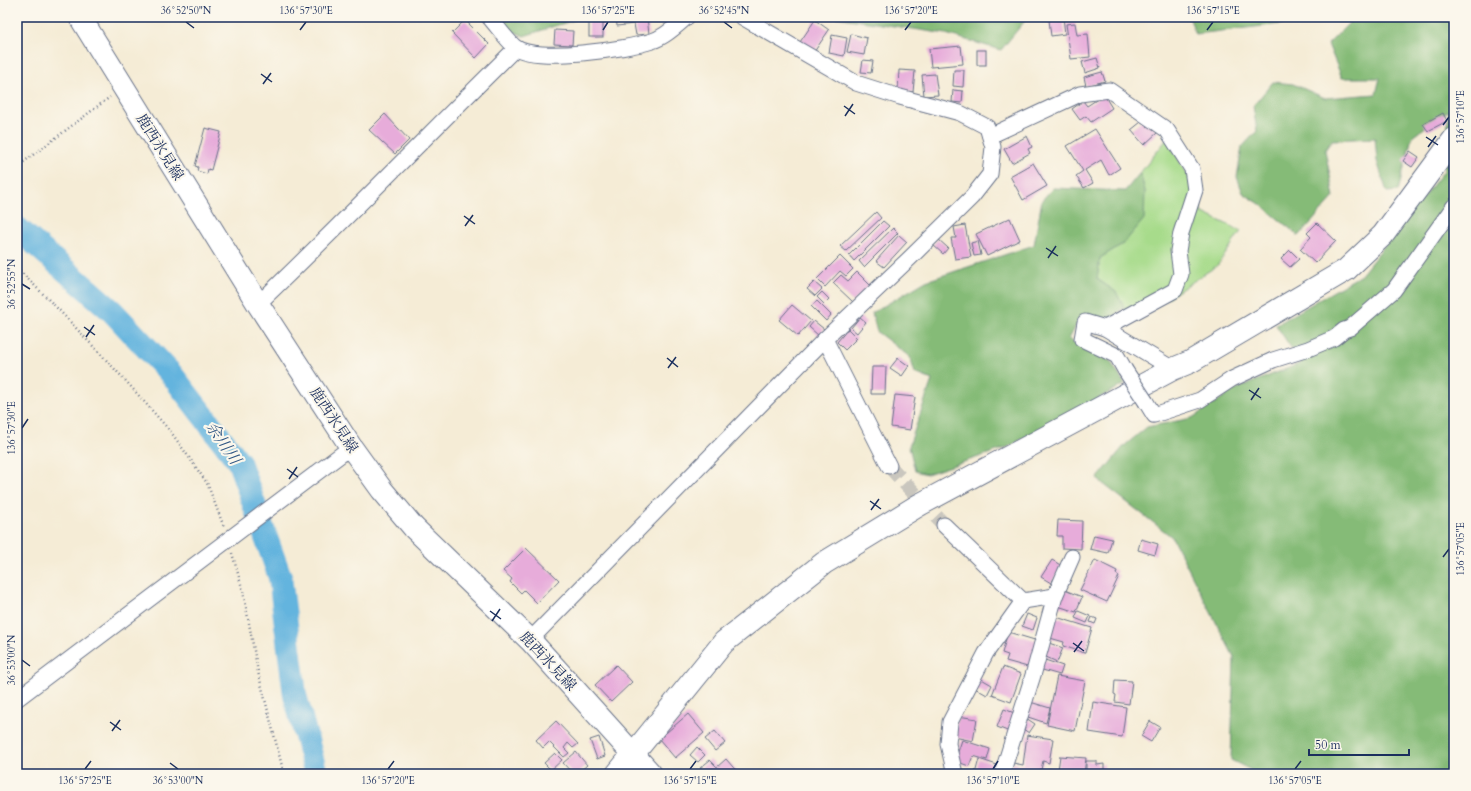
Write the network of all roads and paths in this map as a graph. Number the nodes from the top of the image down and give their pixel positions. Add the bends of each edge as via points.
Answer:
1 (80, 17) edge
2 (489, 17) edge
3 (687, 17) edge
4 (742, 17) edge
5 (760, 21) edge
6 (516, 48) junction
7 (123, 87) junction
8 (990, 136) junction
9 (1454, 139) edge
10 (17, 167) edge
11 (1454, 206) edge
12 (17, 268) edge
13 (258, 304) junction
14 (1105, 328) junction
15 (825, 339) junction
16 (1173, 369) junction
17 (351, 447) junction
18 (889, 466) tunnel mouth
19 (944, 525) tunnel mouth
20 (235, 535) junction
21 (1072, 557) dead end
22 (1055, 596) junction
23 (1023, 601) junction
24 (530, 640) junction
25 (17, 699) edge
26 (632, 753) junction
27 (284, 774) edge
28 (617, 774) edge
29 (651, 774) edge
30 (955, 774) edge
31 (1002, 774) edge

1 - 7 street, 鹿西氷見線
2 - 6 street
3 - 6 street via 670,32 653,41 629,46 571,55 539,53
4 - 5 street
5 - 8 street via 856,83 960,112 987,127
6 - 13 street
7 - 10 path
7 - 13 street, 鹿西氷見線
8 - 14 street via 1080,94 1109,90 1167,130 1192,168 1195,190 1181,233 1178,251 1181,274 1175,290
8 - 15 street via 993,148 990,174 972,197
9 - 16 street via 1383,236 1346,270 1190,362
11 - 14 street, bridge via 1394,290 1350,328 1334,338 1232,378 1200,400 1154,415 1117,356 1082,339 1085,322
12 - 20 path via 100,352 171,432 207,483
13 - 17 street, 鹿西氷見線
14 - 16 street
15 - 18 street
15 - 24 street
16 - 26 street via 919,505 824,563 724,642
17 - 20 street
17 - 24 street, 鹿西氷見線 via 414,528
19 - 23 street
20 - 25 street
20 - 27 path via 258,672
21 - 22 street
22 - 23 street
22 - 31 street
23 - 30 street via 986,653 950,722 948,744
24 - 26 street, 鹿西氷見線
26 - 28 street
26 - 29 street, 鹿西氷見線

